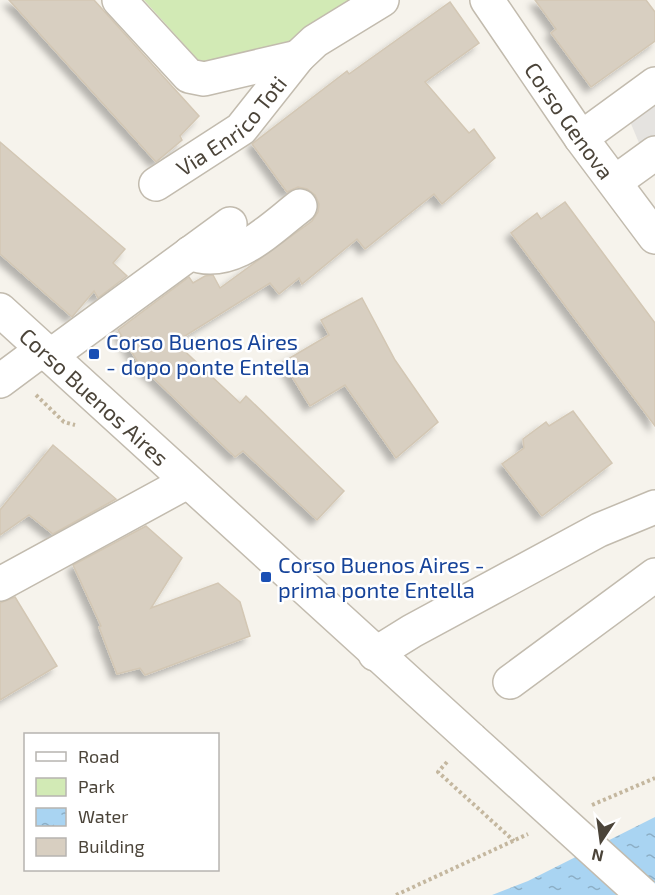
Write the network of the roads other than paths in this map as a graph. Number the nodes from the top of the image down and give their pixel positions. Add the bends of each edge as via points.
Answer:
1 (119, 0) edge
2 (382, 0) edge
3 (487, 0) edge
4 (298, 57) junction
5 (655, 84) edge
6 (581, 138) junction
7 (655, 153) edge
8 (615, 182) junction
9 (156, 184) dead end
10 (300, 206) dead end
11 (230, 224) dead end
12 (655, 237) edge
13 (190, 253) junction
14 (0, 310) edge
15 (47, 353) junction
16 (0, 381) edge
17 (187, 482) junction
18 (655, 507) edge
19 (655, 575) edge
20 (0, 584) edge
21 (375, 654) junction
22 (510, 682) dead end
23 (643, 895) edge

1 - 4 street, Via Enrico Toti via 189,76 204,79
2 - 4 street, Via Enrico Toti via 315,41
3 - 6 street, Corso Genova
4 - 9 street, Via Enrico Toti via 241,129
5 - 6 street
6 - 8 street, Corso Genova
7 - 8 street
8 - 12 street, Corso Genova
10 - 13 street via 248,247 206,259
11 - 13 street
13 - 15 street
14 - 15 street, Corso Buenos Aires
15 - 16 street
15 - 17 street, Corso Buenos Aires
17 - 20 street, Corso Buenos Aires
17 - 21 street, Corso Buenos Aires
18 - 21 street via 599,530
19 - 22 street
21 - 23 street, Corso Buenos Aires, bridge via 461,748

